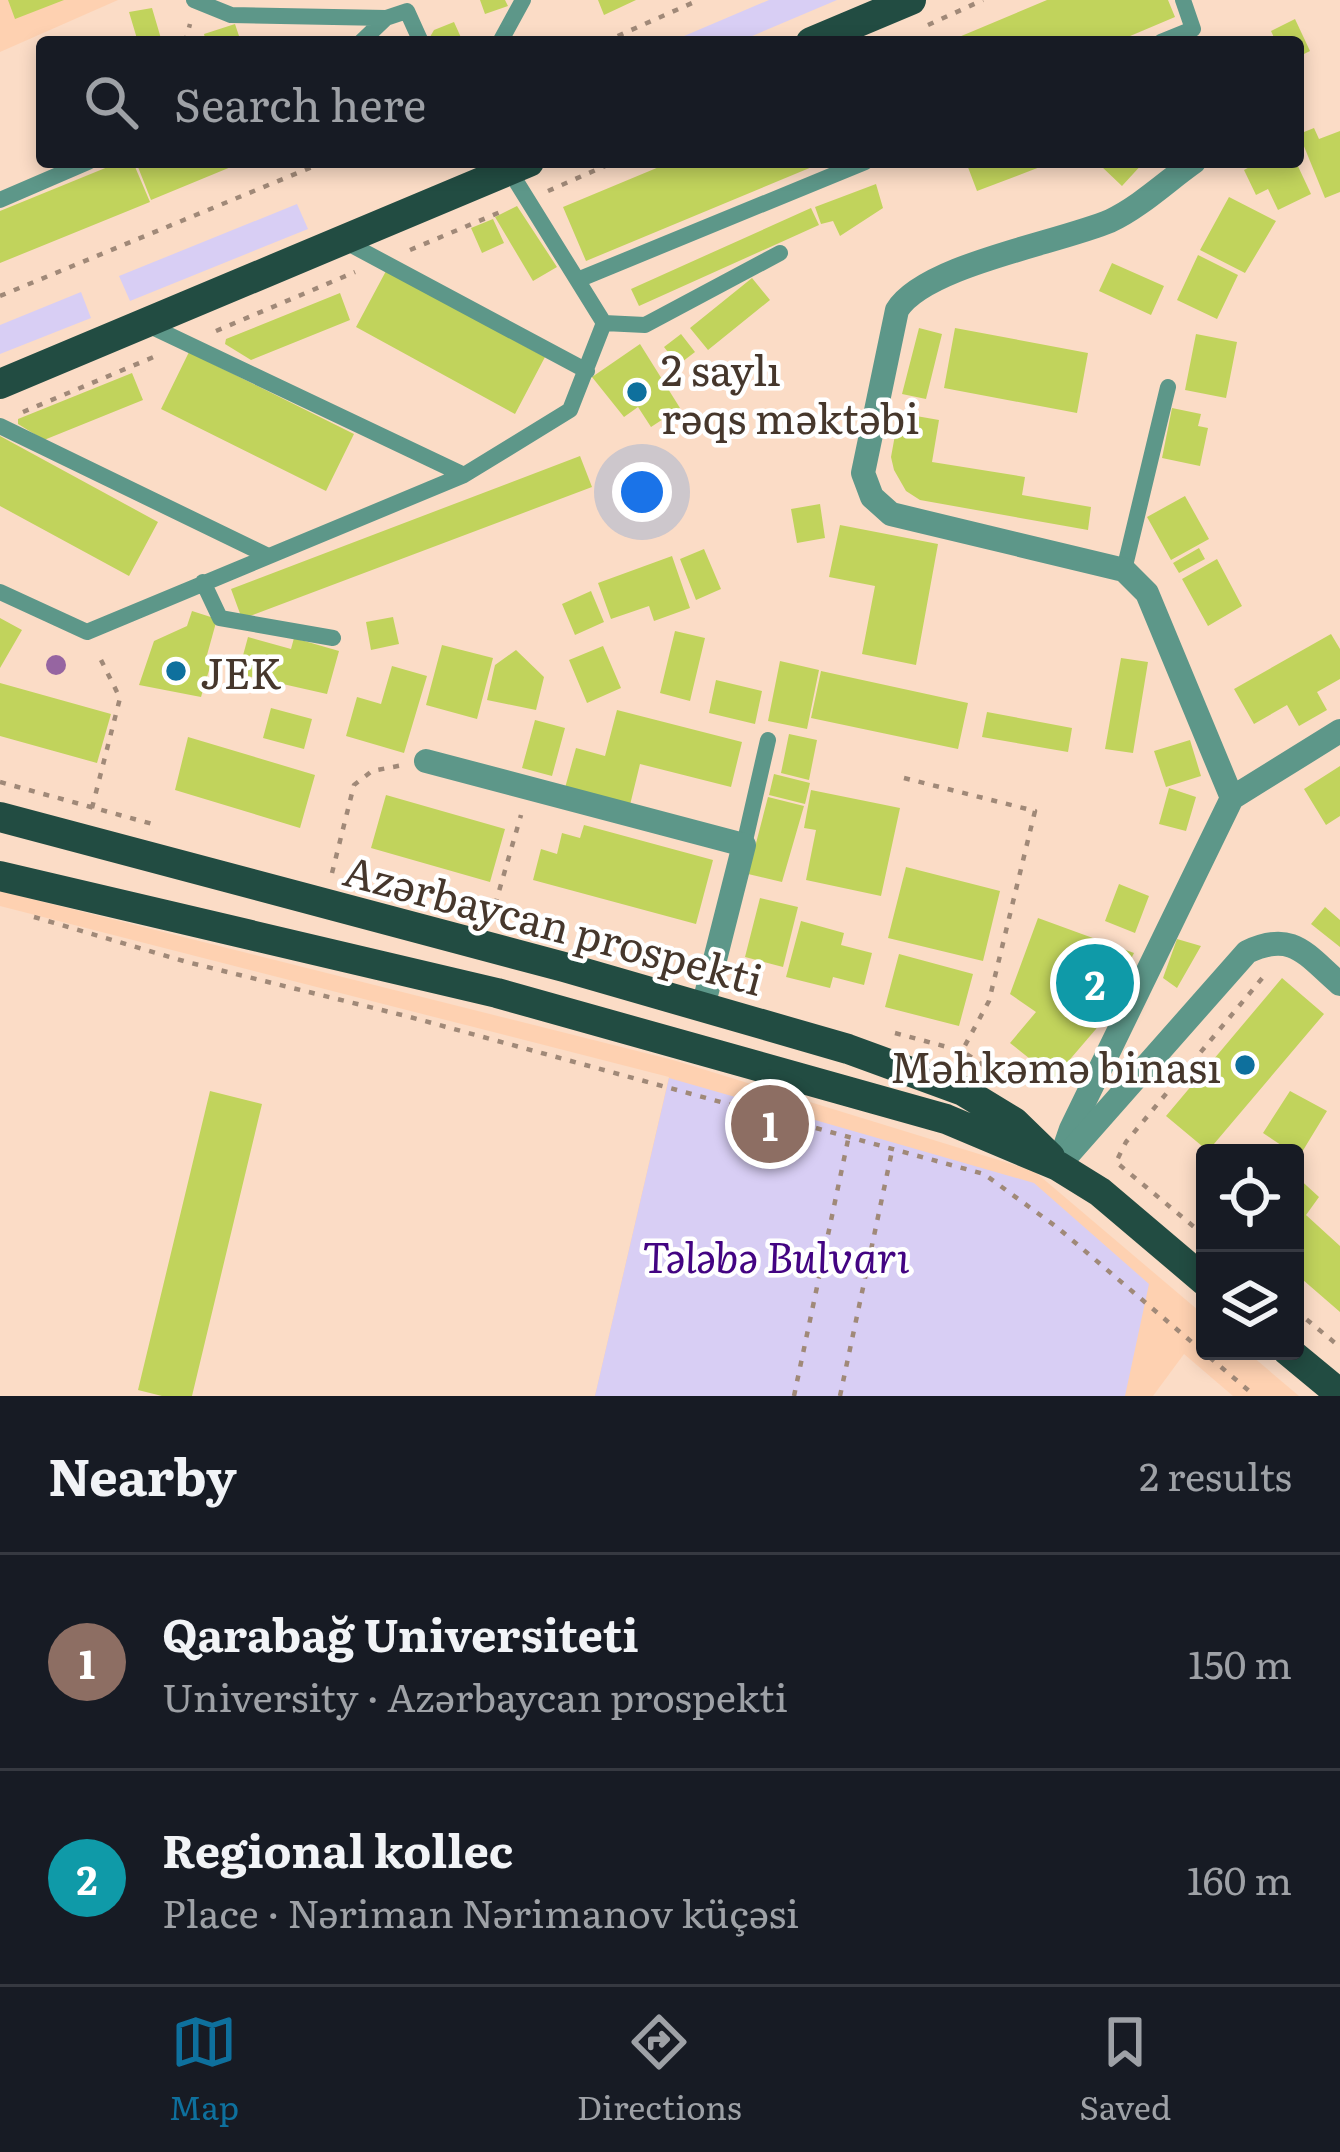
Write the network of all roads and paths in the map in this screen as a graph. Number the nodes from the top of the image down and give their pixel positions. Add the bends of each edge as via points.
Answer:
1 (194, 0) edge
2 (523, 0) edge
3 (699, 0) edge
4 (983, 0) edge
5 (1183, 0) edge
6 (405, 6) edge
7 (914, 15) edge
8 (386, 18) junction
9 (367, 36) edge
10 (418, 36) edge
11 (503, 36) edge
12 (618, 36) edge
13 (837, 36) edge
14 (1176, 36) edge
15 (74, 168) edge
16 (309, 168) edge
17 (600, 168) edge
18 (850, 168) edge
19 (1185, 168) edge
20 (497, 169) edge
21 (0, 200) edge
22 (528, 200) junction
23 (342, 240) junction
24 (780, 253) dead end
25 (382, 261) junction
26 (580, 279) junction
27 (0, 296) edge
28 (604, 323) junction
29 (148, 325) junction
30 (186, 343) junction
31 (586, 370) junction
32 (0, 384) edge
33 (1168, 387) dead end
34 (21, 413) dead end
35 (0, 426) edge
36 (464, 476) junction
37 (266, 555) junction
38 (1124, 570) junction
39 (203, 582) junction
40 (0, 592) edge
41 (87, 632) junction
42 (333, 638) dead end
43 (1340, 731) edge
44 (769, 740) dead end
45 (426, 761) joint
46 (904, 778) dead end
47 (529, 788) junction
48 (1232, 798) junction
49 (92, 808) dead end
50 (0, 817) edge
51 (744, 845) junction
52 (332, 874) dead end
53 (0, 876) edge
54 (21, 913) dead end
55 (491, 919) dead end
56 (564, 967) junction
57 (1278, 971) dead end
58 (1340, 984) edge
59 (703, 1007) junction
60 (553, 1011) junction
61 (962, 1051) dead end
62 (848, 1139) junction
63 (892, 1151) junction
64 (1058, 1166) junction
65 (1196, 1229) edge
66 (1196, 1273) edge
67 (1304, 1317) edge
68 (1340, 1347) edge
69 (1299, 1360) edge
70 (1340, 1394) edge
71 (794, 1396) edge
72 (840, 1396) edge
73 (1256, 1396) edge

1 - 8 lane via 231,15
2 - 11 lane
3 - 12 path
4 - 7 path
5 - 14 lane via 1193,29
6 - 8 lane
6 - 10 lane
7 - 13 main road
8 - 9 lane
15 - 21 lane
16 - 27 path
17 - 22 path
18 - 26 lane
19 - 38 street via 1108,221 904,298 865,448 865,483 891,514
20 - 22 lane
20 - 23 main road
22 - 25 path
22 - 26 lane
23 - 25 lane
23 - 29 main road
24 - 28 lane via 645,325
25 - 30 path
25 - 31 lane
26 - 28 lane
28 - 31 lane
29 - 30 lane
29 - 32 main road
30 - 34 path
30 - 36 lane
31 - 36 lane via 570,410
33 - 38 lane
35 - 37 lane
36 - 37 lane
37 - 39 lane
38 - 48 street via 1147,593
39 - 41 lane
39 - 42 lane via 220,618
40 - 41 lane
41 - 49 path via 121,698
43 - 48 street
44 - 51 lane
45 - 47 street
45 - 52 path via 372,771 355,785
46 - 61 path via 1035,811 989,1001
47 - 51 street
47 - 55 path
48 - 64 street
50 - 56 main road, Azərbaycan prospekti
51 - 59 street
53 - 60 main road, Azərbaycan prospekti
54 - 62 path
56 - 59 main road, Azərbaycan prospekti
56 - 60 main road
57 - 65 path via 1264,976 1116,1162
58 - 64 street via 1294,945 1270,941 1247,952
59 - 64 main road, Azərbaycan prospekti via 963,1091 1014,1122
60 - 64 main road, Azərbaycan prospekti via 946,1119
62 - 63 path
62 - 71 path
63 - 72 path
63 - 73 path via 984,1174
64 - 66 main road, Azərbaycan prospekti
67 - 68 path
69 - 70 main road

